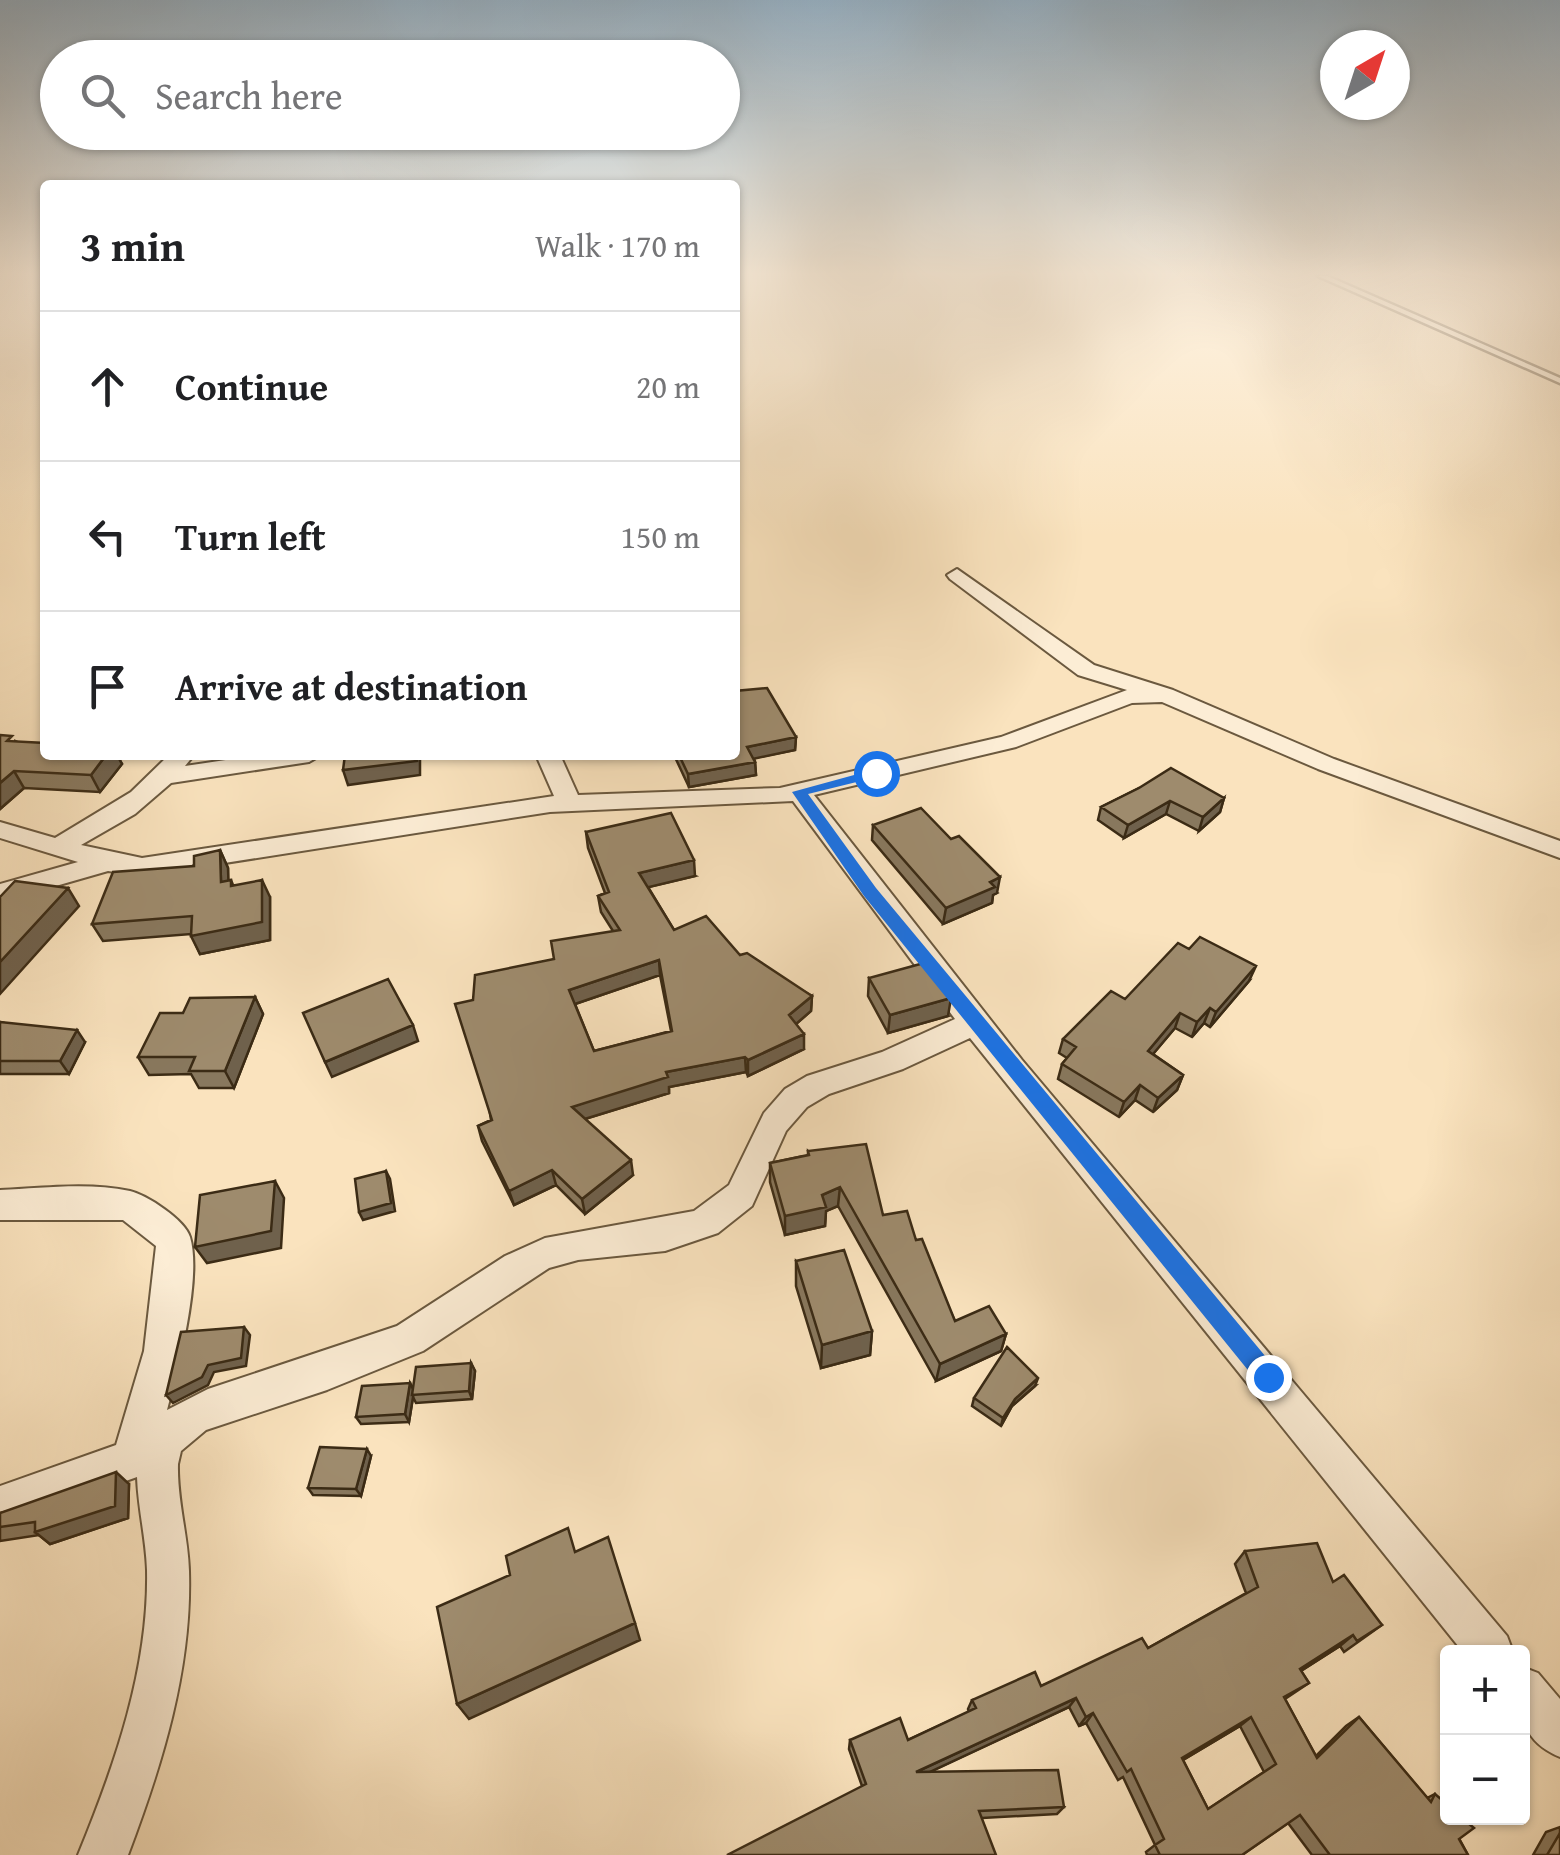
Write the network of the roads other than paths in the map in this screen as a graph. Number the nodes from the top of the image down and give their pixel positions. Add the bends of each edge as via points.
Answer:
1 (1518, 363) edge
2 (1560, 381) edge
3 (957, 575) dead end
4 (1165, 695) junction
5 (178, 760) edge
6 (275, 760) edge
7 (550, 760) edge
8 (166, 776) junction
9 (800, 792) junction
10 (568, 803) junction
11 (0, 830) edge
12 (59, 846) junction
13 (1560, 850) edge
14 (108, 862) junction
15 (0, 893) edge
16 (977, 1022) junction
17 (0, 1205) edge
18 (146, 1454) junction
19 (0, 1506) edge
20 (1485, 1645) edge
21 (1530, 1698) edge
22 (1560, 1734) edge
23 (104, 1855) edge

1 - 2 lane
3 - 4 street via 1086,670
4 - 9 street via 1129,696 1008,742
4 - 13 street via 1326,764
5 - 8 street
6 - 8 street
7 - 10 street
8 - 12 street via 132,808
9 - 10 street
9 - 16 street via 870,892
10 - 14 street via 405,823 174,865
11 - 12 street
12 - 14 street
14 - 15 street
16 - 18 street via 879,1065 824,1079 784,1109 757,1173 733,1205 703,1223 659,1236 590,1240 536,1257 436,1327 287,1386 199,1411
16 - 20 street
17 - 18 street via 130,1206 174,1240 175,1271
18 - 19 street
18 - 23 street via 155,1462 167,1541 168,1631 144,1742
21 - 22 street

